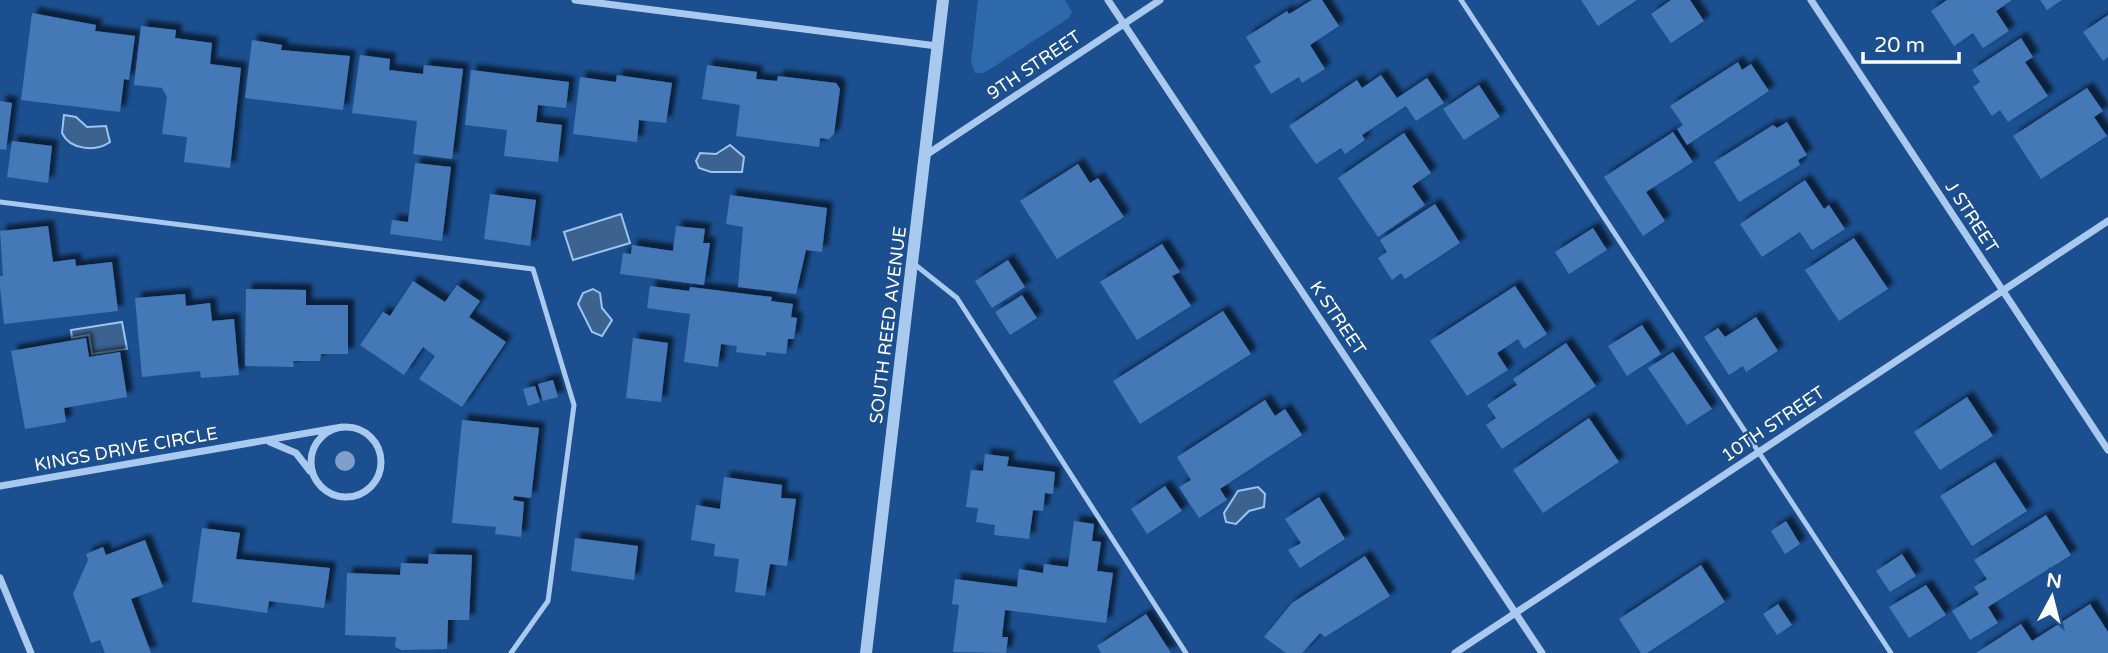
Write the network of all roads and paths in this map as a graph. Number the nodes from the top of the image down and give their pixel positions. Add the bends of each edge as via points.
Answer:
1 (575, 0) edge
2 (943, 0) edge
3 (1108, 0) edge
4 (1160, 0) edge
5 (1461, 0) edge
6 (1811, 0) edge
7 (1123, 24) junction
8 (937, 46) junction
9 (926, 155) junction
10 (0, 202) edge
11 (2108, 221) edge
12 (913, 263) junction
13 (2002, 290) junction
14 (342, 427) junction
15 (257, 442) junction
16 (2108, 450) edge
17 (1759, 452) junction
18 (313, 474) junction
19 (0, 486) edge
20 (0, 578) edge
21 (1516, 614) junction
22 (31, 653) edge
23 (511, 653) edge
24 (866, 653) edge
25 (1185, 653) edge
26 (1455, 653) edge
27 (1542, 653) edge
28 (1891, 653) edge

1 - 8 street
2 - 8 street, SOUTH REED AVENUE
3 - 7 street, K STREET
4 - 7 street, 9TH STREET
5 - 17 lane
6 - 13 street, J STREET
7 - 9 street, 9TH STREET
7 - 21 street, K STREET
8 - 9 street, SOUTH REED AVENUE
9 - 12 street, SOUTH REED AVENUE
10 - 23 lane via 533,269 573,405 548,601
11 - 13 street, 10TH STREET
12 - 24 street, SOUTH REED AVENUE
12 - 25 lane via 957,298
13 - 16 street, J STREET
13 - 17 street, 10TH STREET
14 - 15 street, KINGS DRIVE CIRCLE
14 - 18 street via 329,431 313,449
14 - 18 street, KINGS DRIVE CIRCLE via 355,428 376,444 380,470 374,482 365,491 341,496 329,492
15 - 18 street, KINGS DRIVE CIRCLE via 288,449
15 - 19 street, KINGS DRIVE CIRCLE
17 - 21 street, 10TH STREET
17 - 28 lane
20 - 22 street
21 - 26 street, 10TH STREET
21 - 27 street, K STREET

